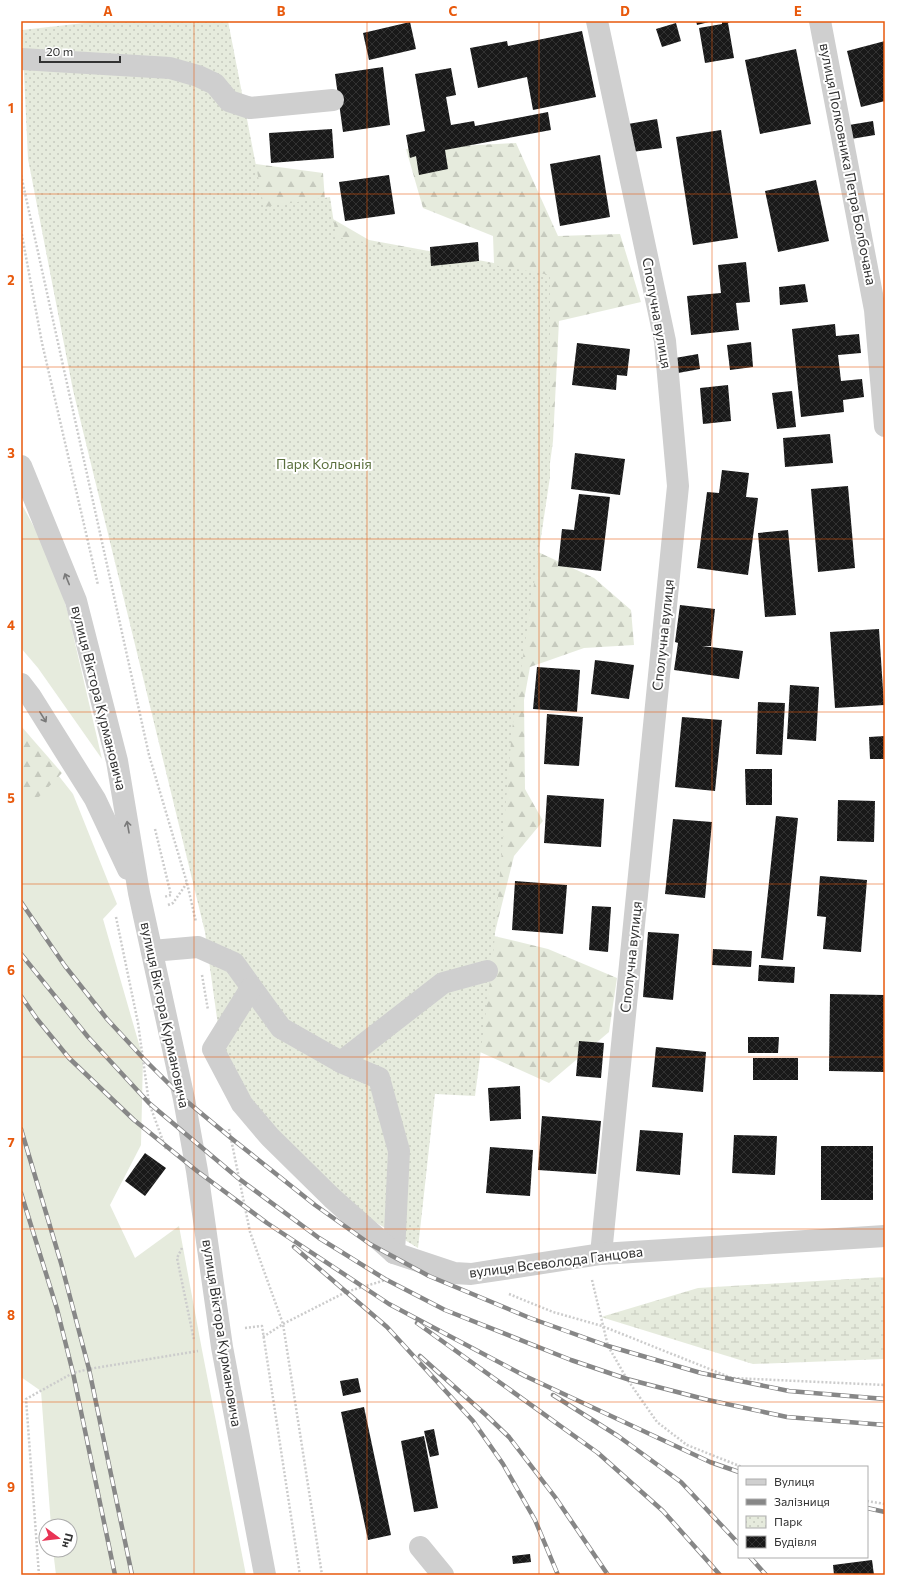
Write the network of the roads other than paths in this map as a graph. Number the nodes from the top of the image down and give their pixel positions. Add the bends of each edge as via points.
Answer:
1 (597, 21) edge
2 (820, 21) edge
3 (21, 59) edge
4 (333, 100) dead end
5 (885, 426) edge
6 (21, 466) edge
7 (21, 684) edge
8 (139, 894) junction
9 (152, 950) junction
10 (487, 971) dead end
11 (251, 988) junction
12 (341, 1062) junction
13 (885, 1236) edge
14 (394, 1253) junction
15 (594, 1255) junction
16 (420, 1547) dead end
17 (265, 1575) edge
18 (442, 1575) edge

1 - 15 street, Сполучна вулиця via 665,340 678,486
2 - 5 street, вулиця Полковника Петра Болбочана via 875,310
3 - 4 street via 170,68 215,84 229,101 250,108
8 -> 6 street, вулиця Віктора Курмановича via 117,761 76,601
7 -> 8 street via 95,799
8 - 9 street, вулиця Віктора Курмановича
9 - 11 street via 198,947 234,963
9 - 17 street, вулиця Віктора Курмановича via 184,1099 220,1331
10 - 12 street via 443,983
11 - 12 street via 281,1028
11 - 14 street via 213,1049 242,1104 270,1138
12 - 14 street via 379,1078 399,1151
13 - 15 street, вулиця Всеволода Ганцова
14 - 15 street, вулиця Всеволода Ганцова via 454,1273 472,1274
16 - 18 street

